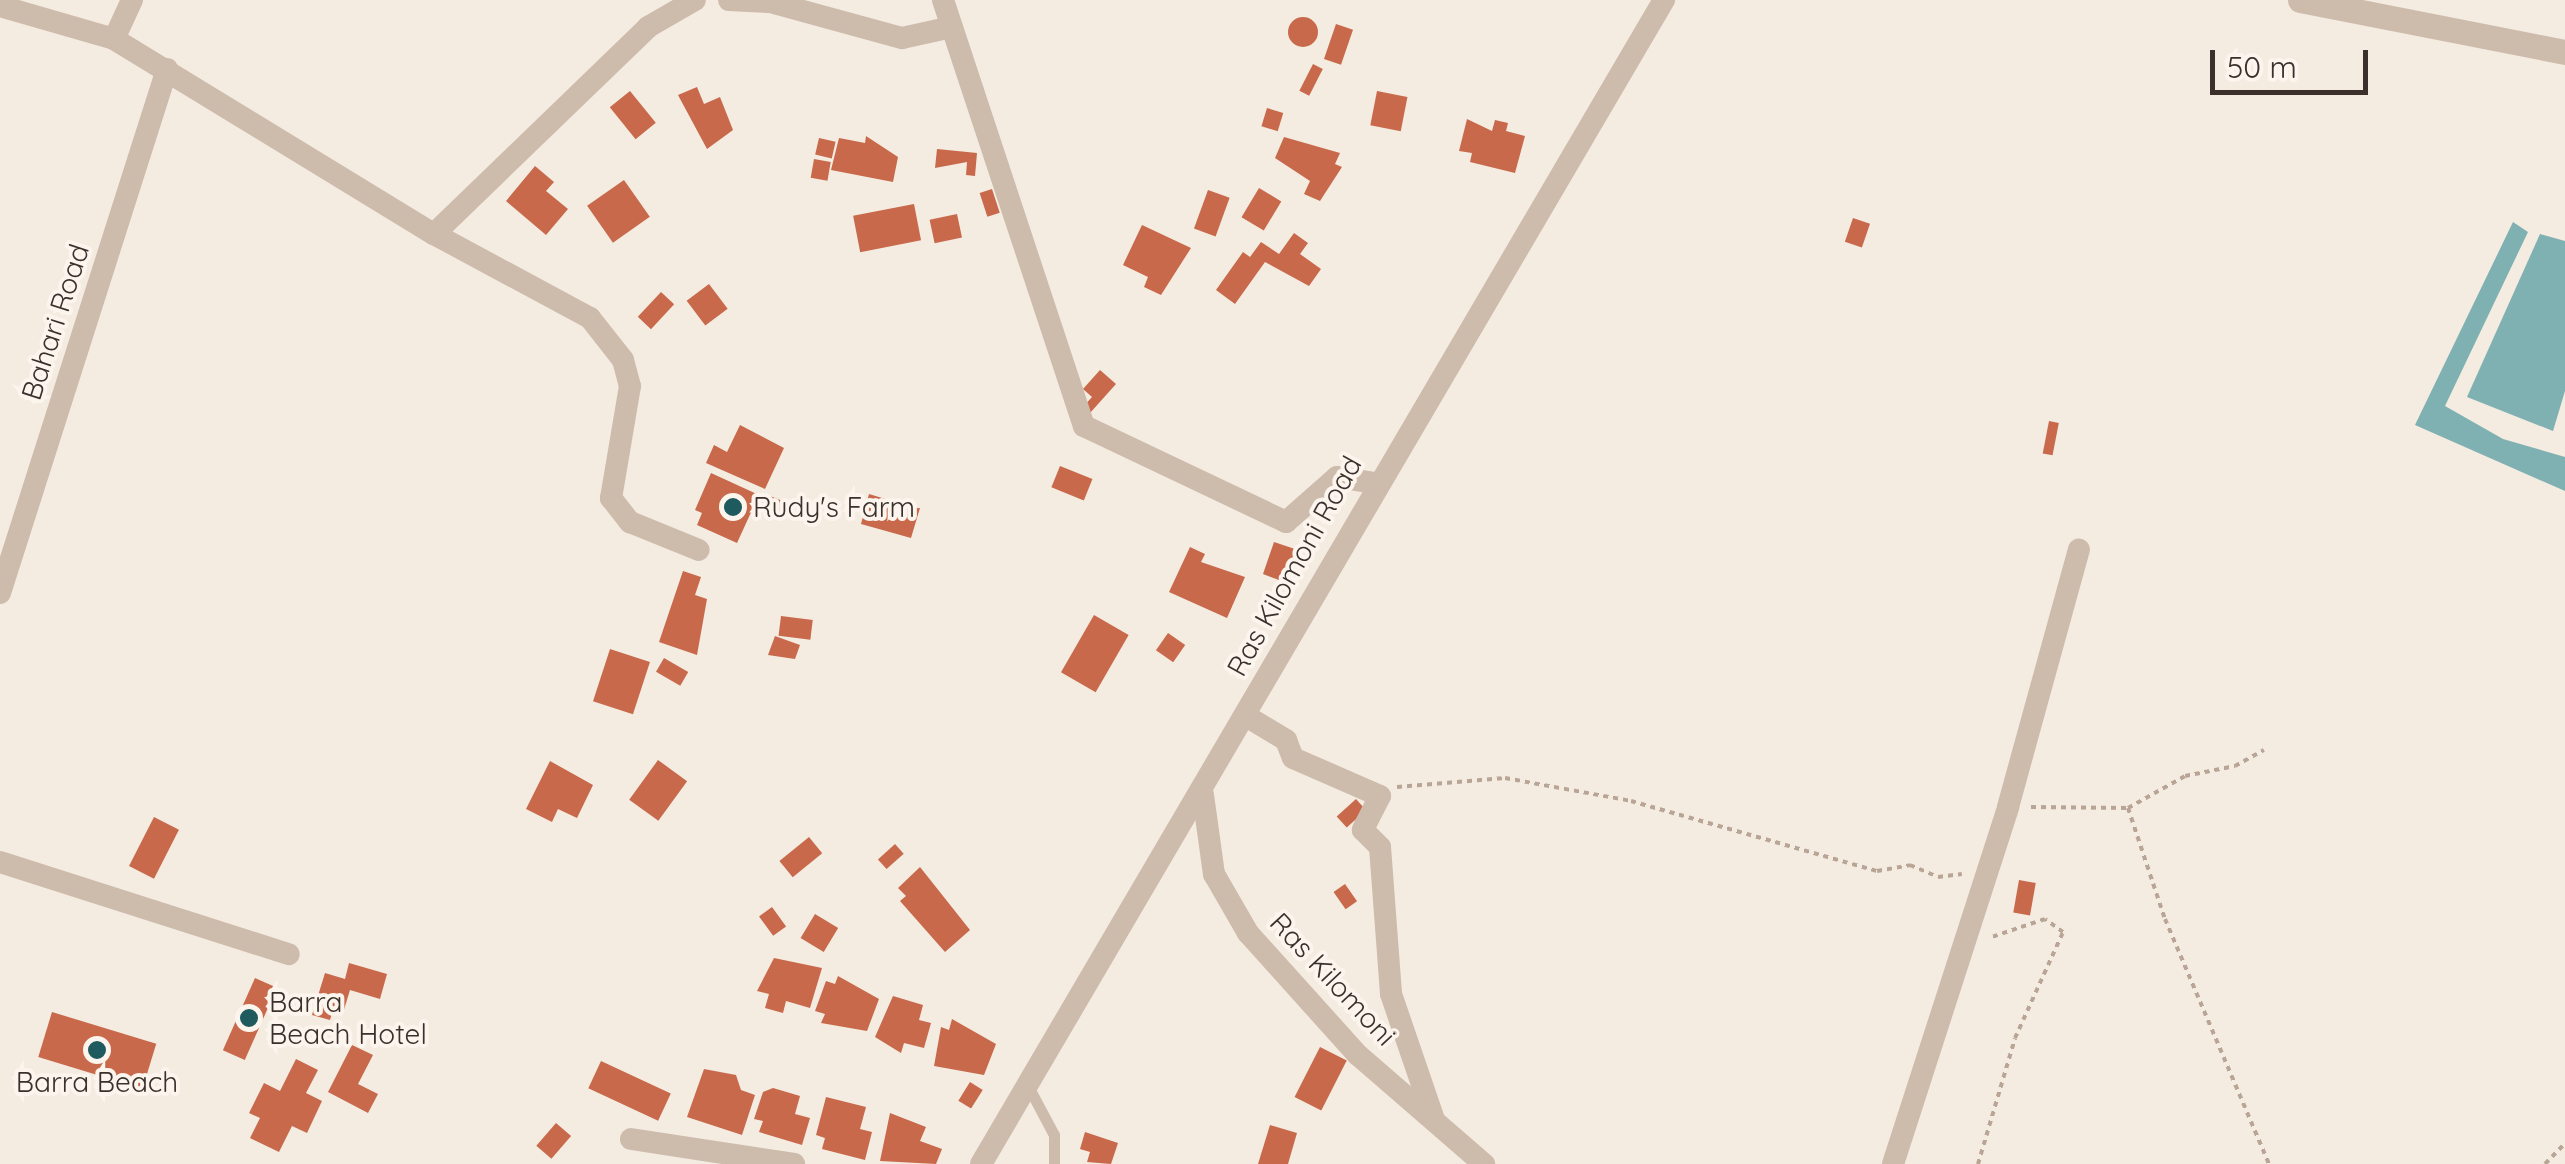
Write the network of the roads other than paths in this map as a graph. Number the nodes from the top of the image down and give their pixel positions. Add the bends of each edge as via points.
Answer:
1 (132, 0) edge
2 (695, 0) edge
3 (729, 0) edge
4 (943, 0) edge
5 (1664, 0) edge
6 (2300, 0) edge
7 (669, 5) edge
8 (0, 6) edge
9 (952, 27) junction
10 (114, 39) junction
11 (2565, 52) edge
12 (167, 69) junction
13 (434, 234) junction
14 (1374, 483) junction
15 (699, 550) dead end
16 (2079, 550) dead end
17 (0, 593) edge
18 (1246, 716) junction
19 (1203, 794) junction
20 (0, 862) edge
21 (289, 954) dead end
22 (1028, 1086) junction
23 (1433, 1117) junction
24 (631, 1139) dead end
25 (794, 1164) edge
26 (981, 1164) edge
27 (1054, 1164) edge
28 (1484, 1164) edge
29 (1893, 1164) edge

1 - 10 street
2 - 7 street
3 - 9 street via 770,2 902,38
4 - 9 street
5 - 14 street, Ras Kilomoni Road
6 - 11 street
7 - 13 street
8 - 10 street
9 - 14 street via 1084,426 1280,522 1296,520 1336,477
10 - 12 street
12 - 13 street
12 - 17 street, Bahari Road
13 - 15 street via 609,336 630,386 611,498 630,522
14 - 18 street, Ras Kilomoni Road
16 - 29 street via 2008,807
18 - 19 street, Ras Kilomoni Road
18 - 23 street via 1286,740 1293,758 1380,796 1363,830 1380,847 1391,994
19 - 22 street, Ras Kilomoni Road
19 - 23 street, Ras Kilomoni via 1214,874 1248,933 1358,1056
20 - 21 street
22 - 26 street, Ras Kilomoni Road
22 - 27 lane via 1054,1135
23 - 28 street, Ras Kilomoni
24 - 25 street

